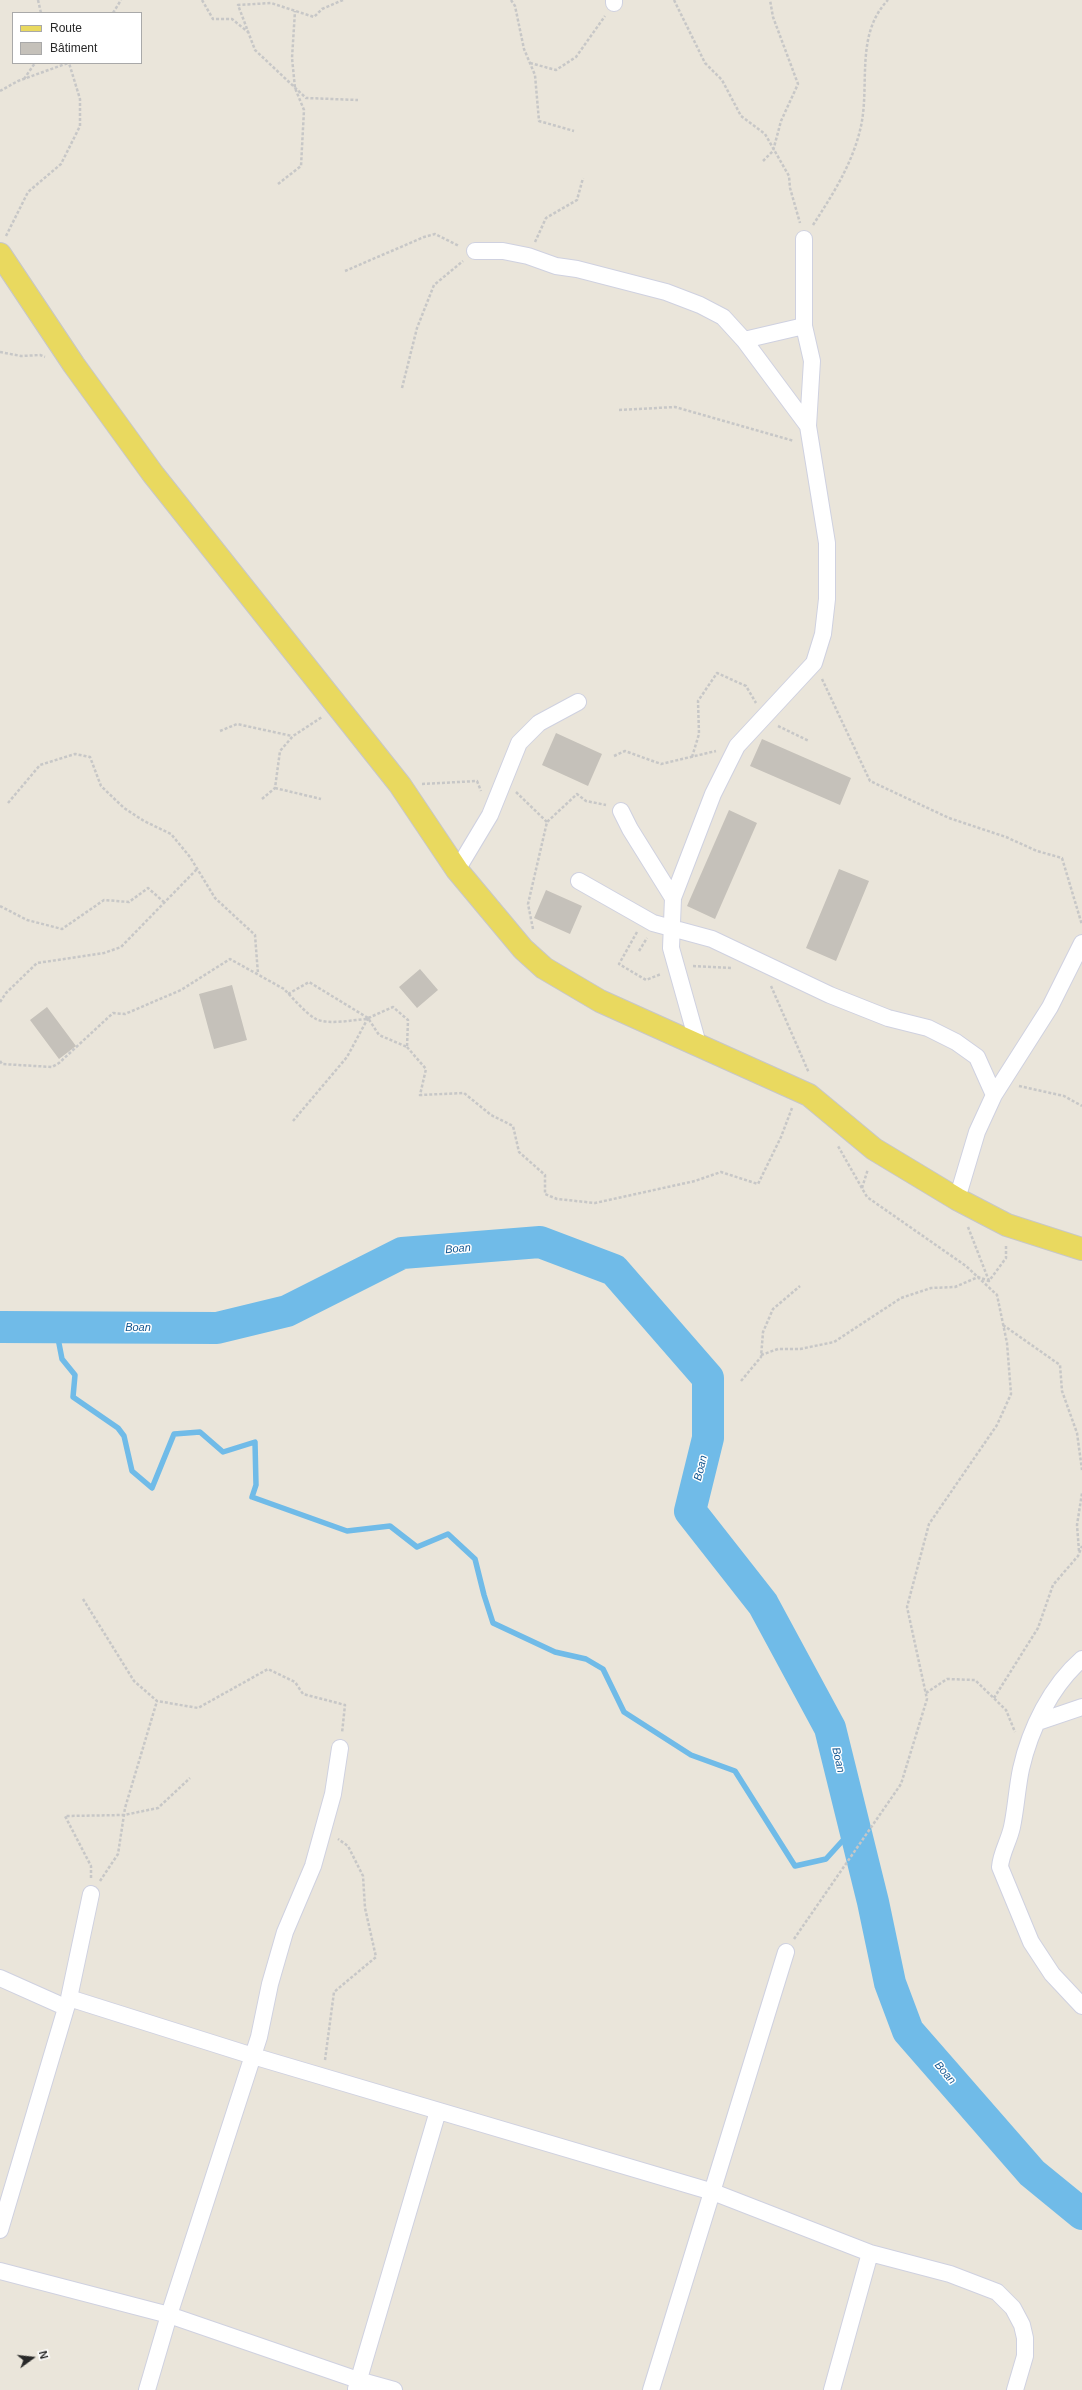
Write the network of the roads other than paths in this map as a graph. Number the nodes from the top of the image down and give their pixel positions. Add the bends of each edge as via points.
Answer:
1 (804, 239) road end
2 (2, 247) edge
3 (475, 251) road end
4 (804, 326) junction
5 (744, 340) junction
6 (808, 426) junction
7 (578, 702) dead end
8 (621, 811) road end
9 (457, 870) junction
10 (579, 881) dead end
11 (673, 898) junction
12 (671, 928) junction
13 (1082, 942) edge
14 (698, 1044) junction
15 (994, 1094) junction
16 (957, 1199) junction
17 (1082, 1249) edge
18 (1082, 1659) edge
19 (1082, 1707) edge
20 (1038, 1722) junction
21 (340, 1748) road end
22 (91, 1894) road end
23 (786, 1952) road end
24 (0, 1978) edge
25 (67, 2003) junction
26 (1082, 2006) edge
27 (253, 2056) junction
28 (438, 2110) junction
29 (713, 2192) junction
30 (0, 2230) edge
31 (870, 2253) junction
32 (0, 2272) edge
33 (169, 2315) junction
34 (357, 2385) edge
35 (147, 2390) edge
36 (394, 2390) edge
37 (650, 2390) edge
38 (832, 2390) edge
39 (1015, 2390) edge

1 - 4 street
2 - 9 main road via 74,365 153,474 400,785
3 - 5 street via 503,251 528,256 556,266 666,292 723,317
4 - 5 street
4 - 6 street via 812,361
5 - 6 street
6 - 11 street via 827,543 827,599 823,634 814,663 737,746 713,794
7 - 9 street via 539,723 519,743 490,815
8 - 11 street
9 - 14 main road via 523,949 544,968 600,1000
10 - 12 street via 644,918
11 - 12 street
12 - 14 street via 674,964
12 - 15 street via 712,939 830,995 888,1018 928,1028 956,1042 976,1057
13 - 15 street via 1050,1008
14 - 16 main road via 805,1083 809,1095 874,1149
15 - 16 street via 978,1132
16 - 17 main road via 1007,1225
18 - 20 street via 1055,1688
19 - 20 street
20 - 26 street via 1024,1754 1012,1826 1000,1867 1031,1942 1052,1974
21 - 27 street via 333,1794 313,1866 285,1932
22 - 25 street
23 - 29 street
24 - 25 street
25 - 27 street
25 - 30 street
27 - 28 street
27 - 33 street
28 - 29 street
28 - 34 street
29 - 31 street
29 - 37 street
31 - 38 street
31 - 39 street via 950,2274 1004,2297 1022,2325 1025,2338 1026,2356
32 - 33 street
33 - 34 street
33 - 35 street
34 - 36 street

